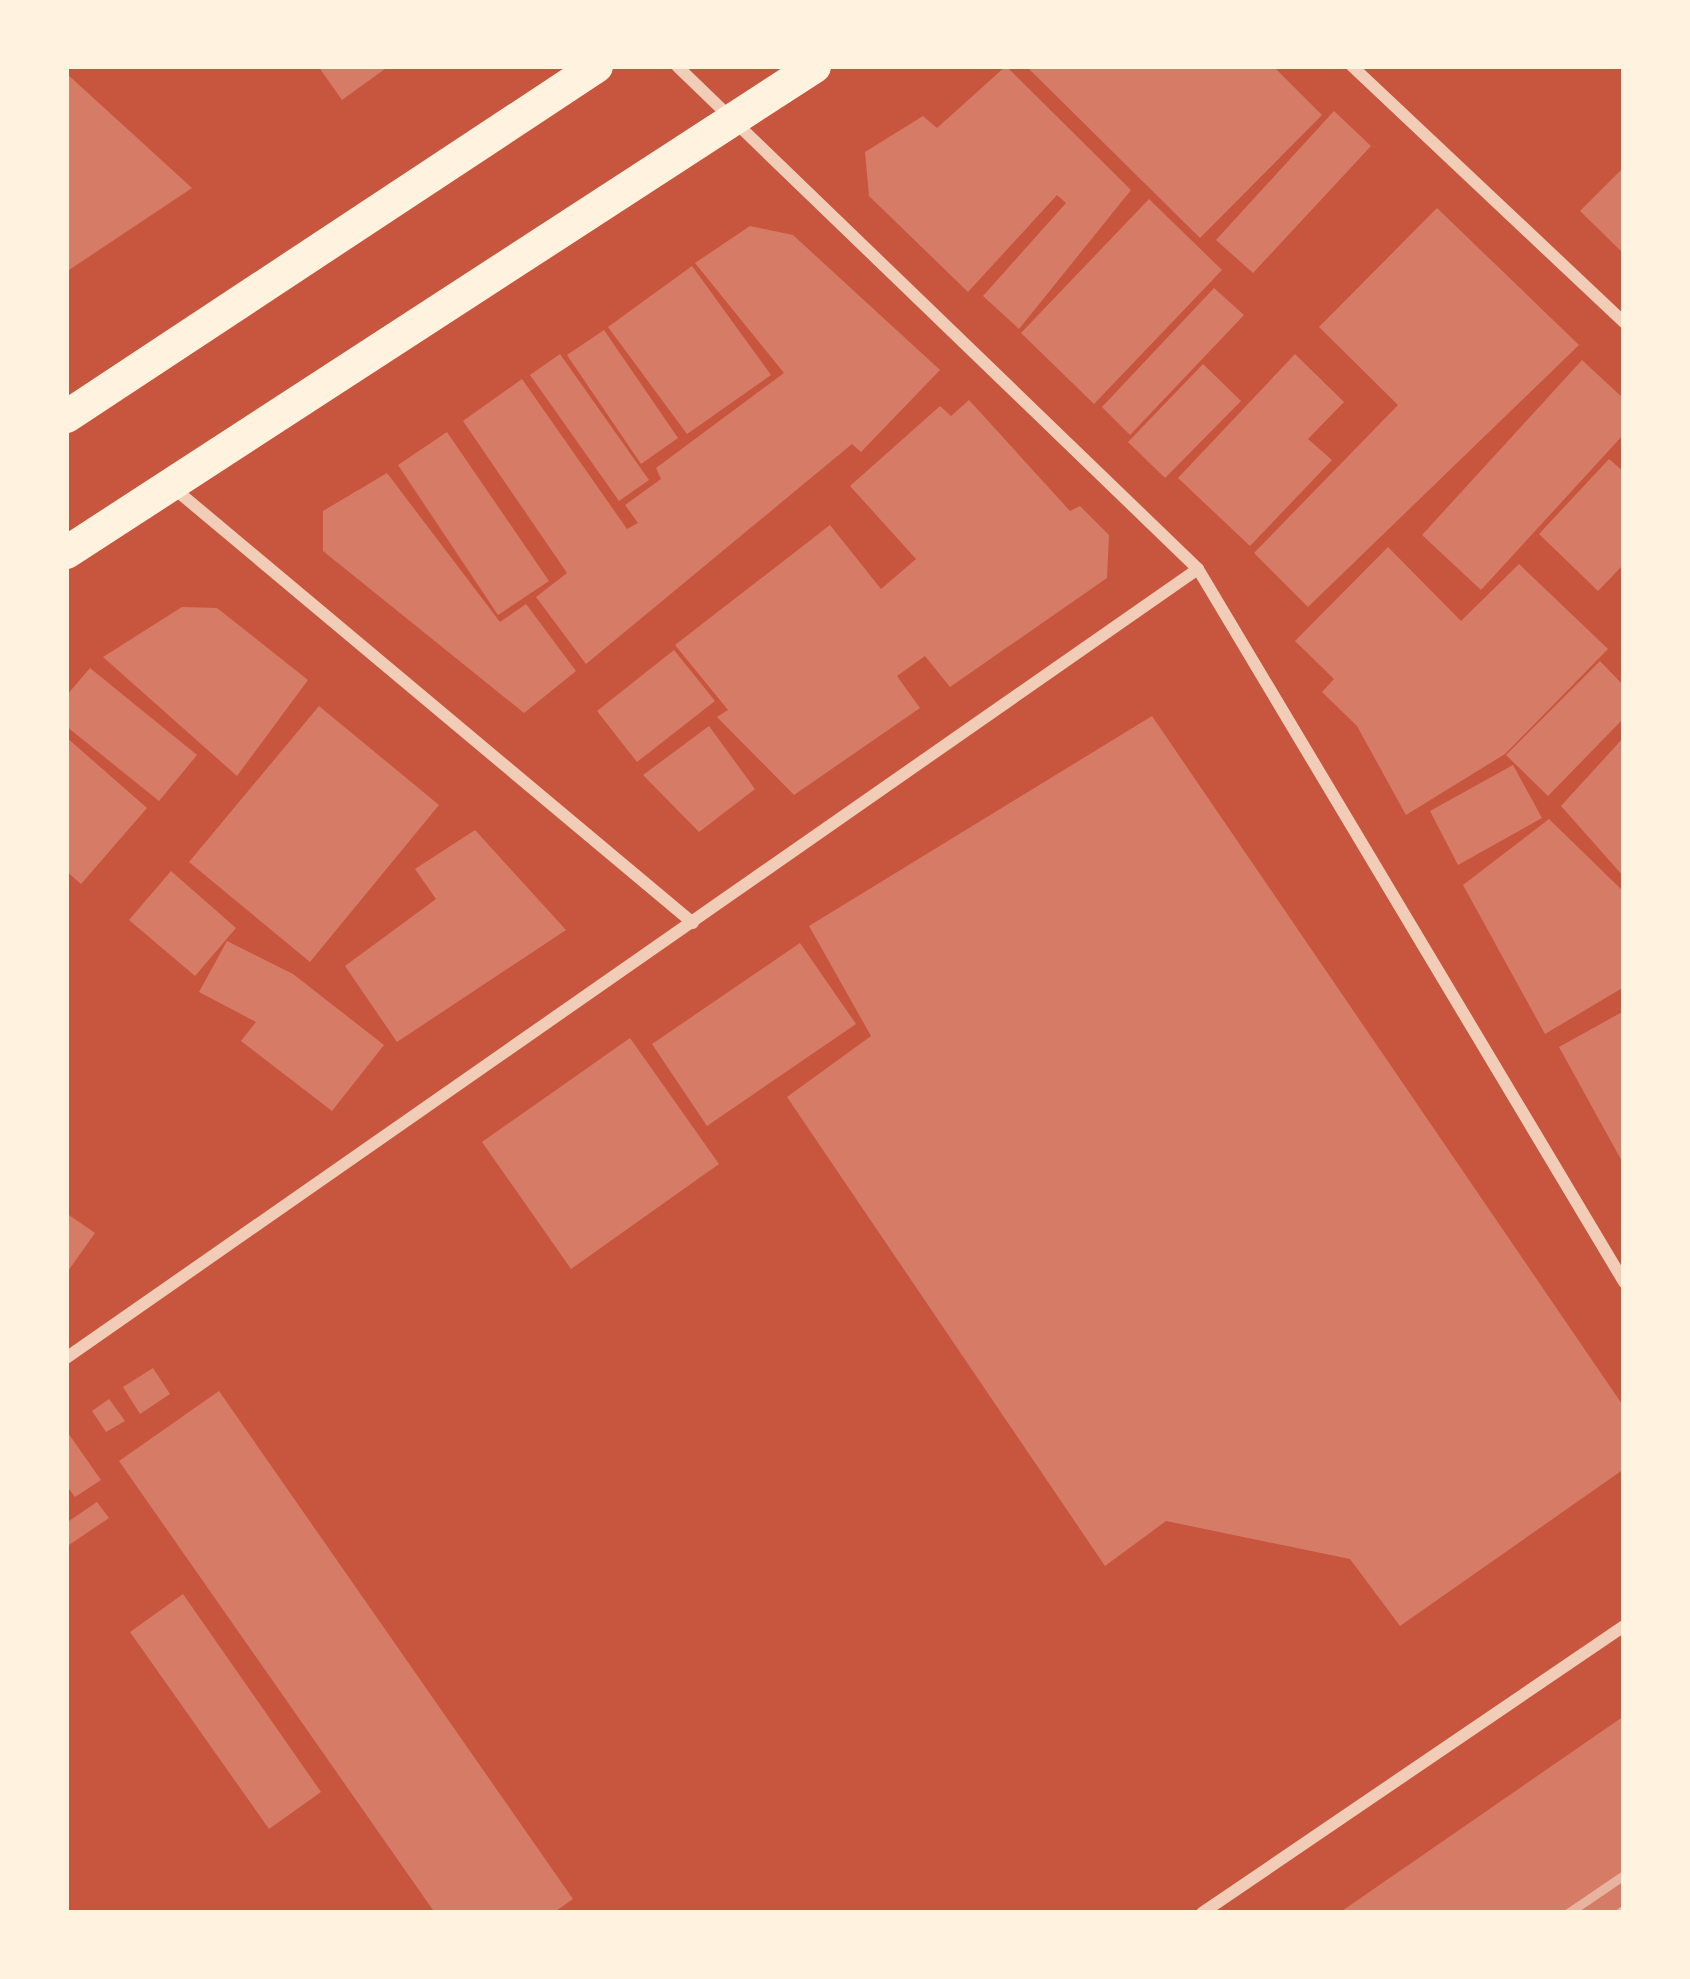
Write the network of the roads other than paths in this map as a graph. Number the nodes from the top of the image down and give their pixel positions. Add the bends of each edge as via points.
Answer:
1 (596, 66) edge
2 (677, 66) edge
3 (814, 66) edge
4 (1352, 66) edge
5 (735, 119) junction
6 (1624, 322) edge
7 (66, 416) edge
8 (168, 484) junction
9 (66, 552) edge
10 (1198, 569) junction
11 (693, 923) junction
12 (1624, 1282) edge
13 (66, 1358) edge
14 (1624, 1626) edge
15 (1202, 1913) edge

1 - 7 highway
2 - 5 street
3 - 5 highway
4 - 6 street
5 - 8 highway
5 - 10 street
8 - 9 highway
8 - 11 street
10 - 11 street
10 - 12 street
11 - 13 street
14 - 15 street

